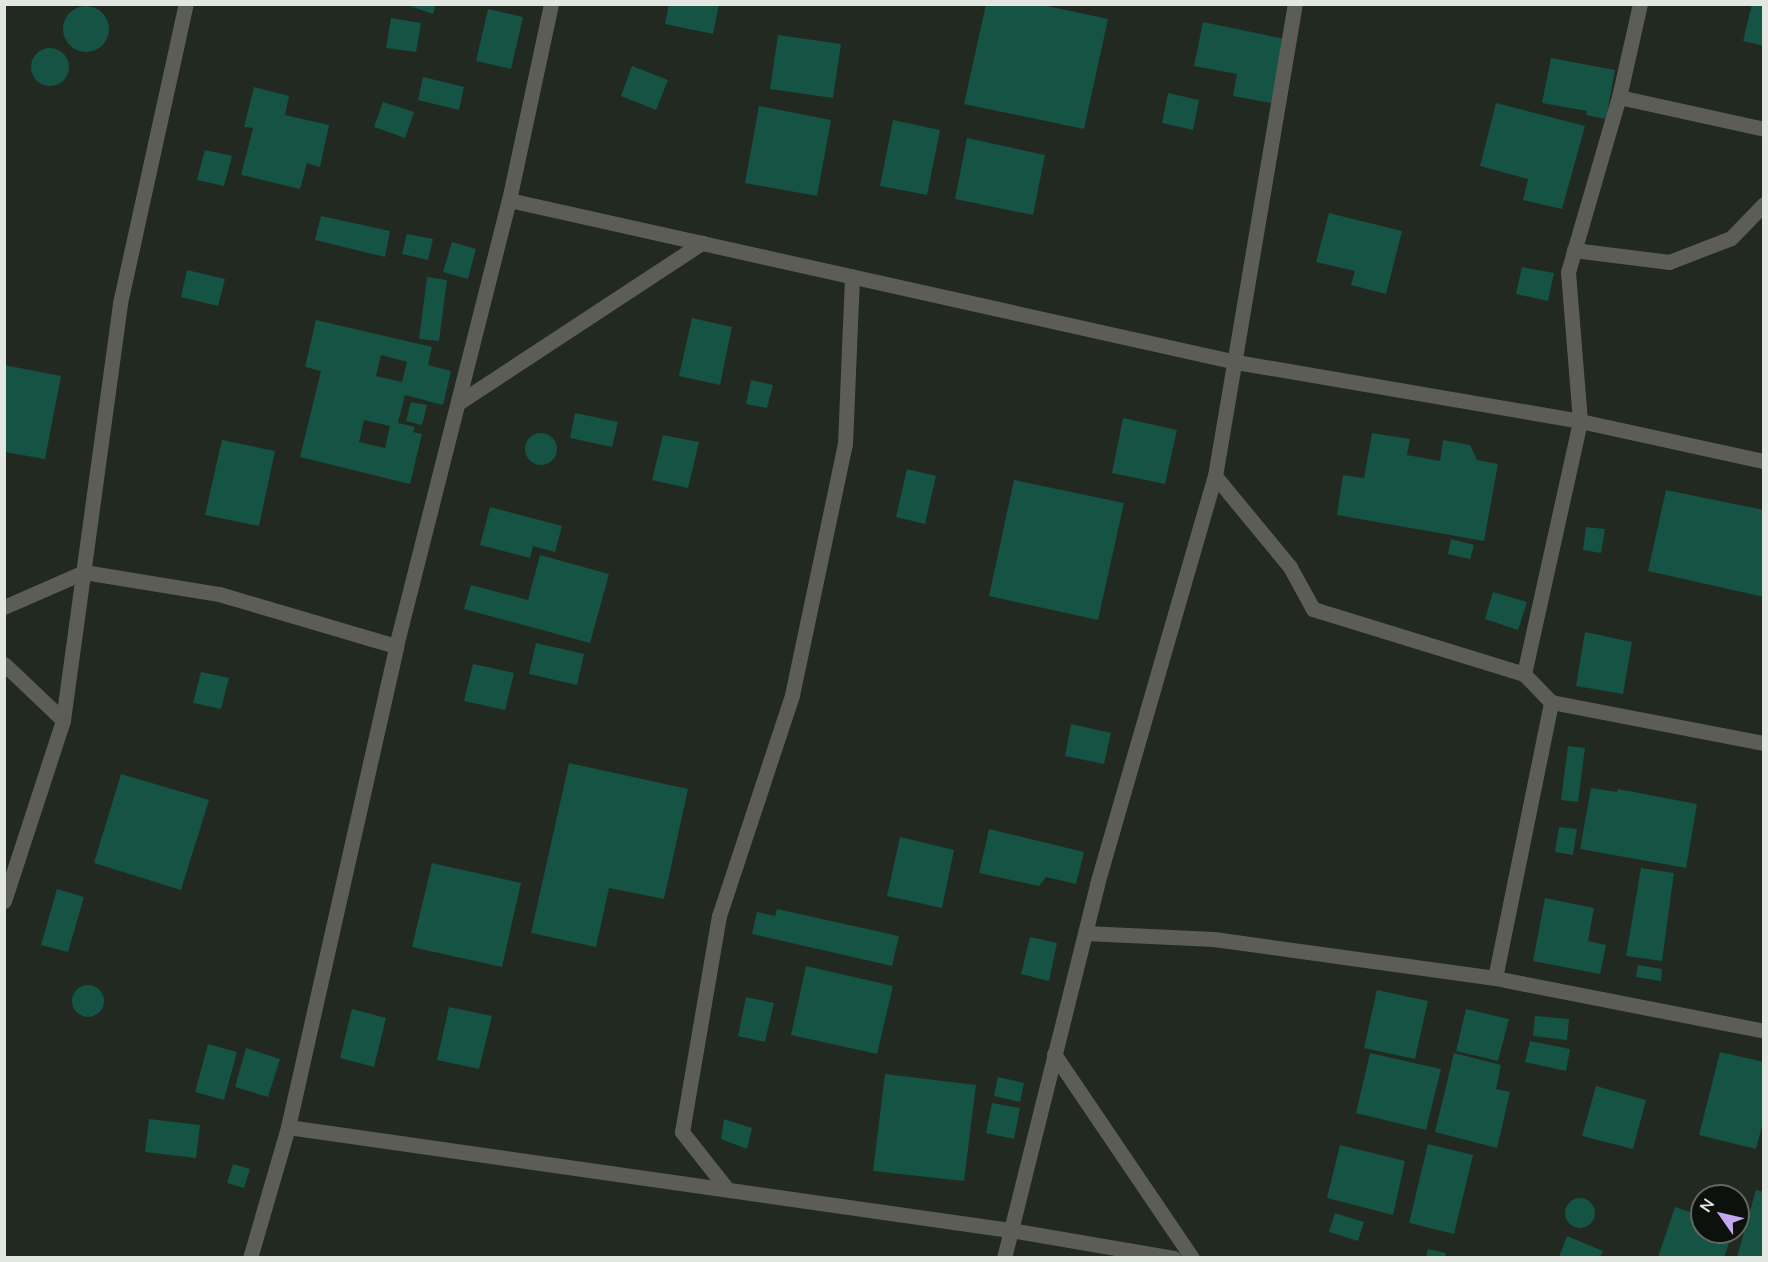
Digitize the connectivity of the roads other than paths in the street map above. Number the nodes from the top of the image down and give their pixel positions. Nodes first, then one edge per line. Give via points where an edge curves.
1 (186, 4) edge
2 (551, 4) edge
3 (1295, 4) edge
4 (1640, 4) edge
5 (1619, 97) junction
6 (1764, 129) edge
7 (509, 200) junction
8 (1764, 204) edge
9 (702, 243) junction
10 (1574, 250) junction
11 (852, 276) junction
12 (1236, 362) junction
13 (458, 403) junction
14 (1580, 421) junction
15 (1764, 461) edge
16 (1215, 476) junction
17 (84, 572) junction
18 (4, 607) edge
19 (396, 646) junction
20 (4, 664) edge
21 (1524, 674) junction
22 (1551, 702) junction
23 (63, 720) junction
24 (1764, 743) edge
25 (4, 901) edge
26 (1085, 933) junction
27 (1495, 978) junction
28 (1764, 1031) edge
29 (1054, 1054) junction
30 (288, 1127) junction
31 (727, 1189) junction
32 (1010, 1230) junction
33 (250, 1257) edge
34 (1004, 1257) edge
35 (1174, 1257) edge
36 (1192, 1257) edge

1 - 17 street via 120,303
2 - 7 street
3 - 12 street
4 - 5 street
5 - 6 street
5 - 10 street
7 - 9 street
7 - 13 street
8 - 10 street via 1731,238 1669,262
9 - 11 street
9 - 13 street
10 - 14 street via 1568,272
11 - 12 street
11 - 31 street via 844,444 792,695 719,916 682,1132
12 - 14 street
12 - 16 street
13 - 19 street
14 - 15 street
14 - 21 street
16 - 21 street via 1290,567 1313,609
16 - 26 street
17 - 18 street
17 - 19 street via 219,594
17 - 23 street
19 - 30 street
20 - 23 street
21 - 22 street
22 - 24 street
22 - 27 street
23 - 25 street
26 - 27 street via 1214,939
26 - 29 street
27 - 28 street
29 - 32 street
29 - 36 street
30 - 31 street
30 - 33 street
31 - 32 street
32 - 34 street
32 - 35 street

